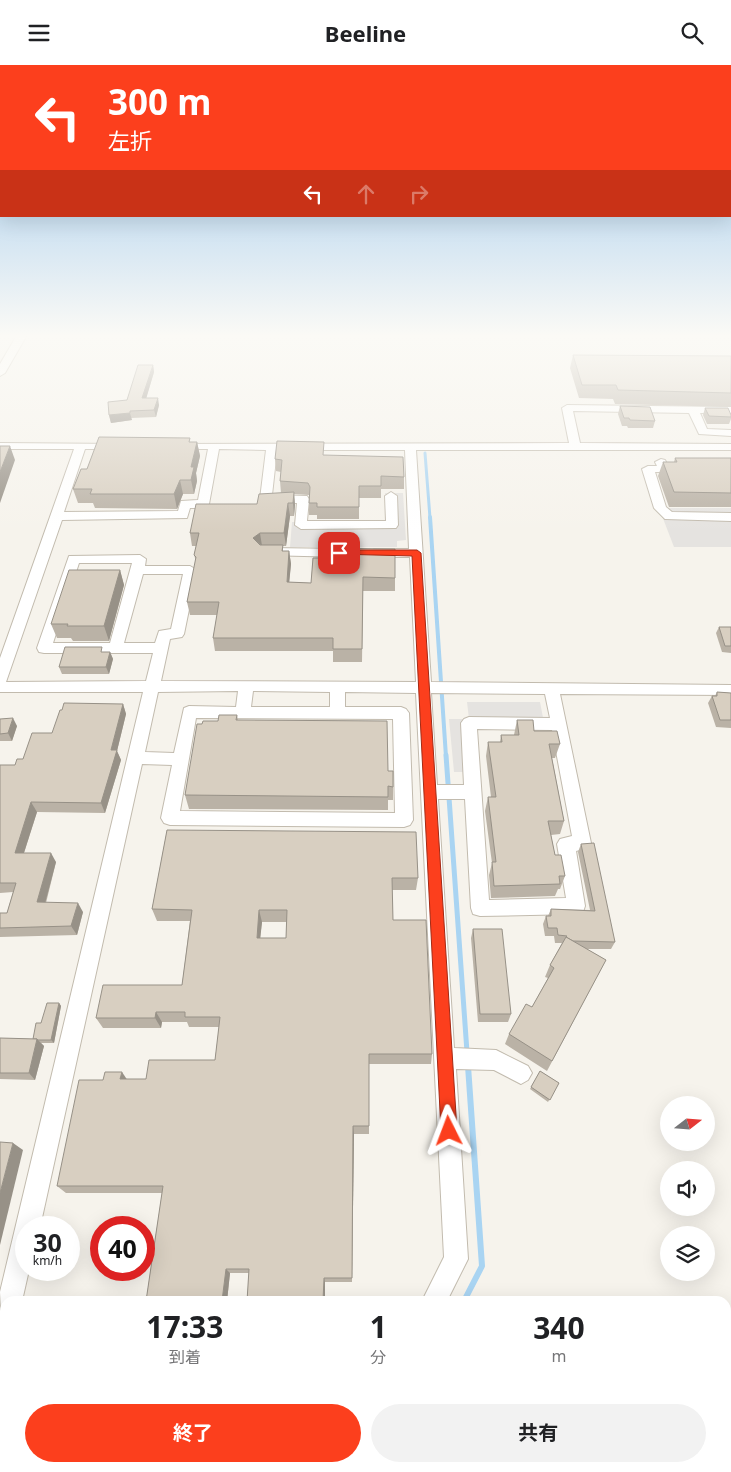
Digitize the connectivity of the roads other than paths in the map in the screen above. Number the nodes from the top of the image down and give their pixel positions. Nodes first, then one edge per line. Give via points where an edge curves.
1 (693, 409) junction
2 (731, 410) edge
3 (731, 433) edge
4 (0, 446) edge
5 (81, 446) junction
6 (128, 446) edge
7 (166, 446) edge
8 (214, 446) junction
9 (272, 446) junction
10 (576, 447) junction
11 (654, 447) junction
12 (731, 447) edge
13 (408, 457) junction
14 (391, 496) dead end
15 (58, 515) junction
16 (392, 515) junction
17 (414, 516) junction
18 (731, 517) edge
19 (262, 552) edge
20 (417, 553) junction
21 (137, 570) junction
22 (116, 648) junction
23 (161, 648) junction
24 (0, 679) edge
25 (153, 686) junction
26 (246, 686) junction
27 (0, 687) edge
28 (338, 687) junction
29 (436, 688) junction
30 (551, 688) junction
31 (731, 690) edge
32 (243, 713) junction
33 (337, 713) junction
34 (559, 724) junction
35 (136, 758) junction
36 (180, 759) junction
37 (436, 792) junction
38 (467, 792) junction
39 (460, 1058) junction
40 (521, 1073) dead end
41 (31, 1216) edge
42 (15, 1280) edge
43 (11, 1296) edge
44 (437, 1296) edge

1 - 2 street
1 - 3 street via 703,432
1 - 10 street via 566,408
4 - 5 street
5 - 6 street
5 - 15 street
7 - 8 street
8 - 9 street
8 - 15 street via 203,504 185,504 183,515
9 - 13 street
9 - 16 street via 266,499 303,499 301,525 392,525
10 - 11 street
10 - 13 street
11 - 12 street
11 - 18 street via 665,462 664,469 648,469 660,508 668,516
13 - 17 street
14 - 16 street
15 - 24 street
16 - 17 street
17 - 20 street
19 - 20 street
20 - 29 street
21 - 22 street
21 - 22 street via 140,559 74,559 44,649
21 - 23 street via 190,570 177,634 164,634
22 - 23 street
23 - 25 street
25 - 26 street
25 - 27 street
25 - 35 street
26 - 28 street
26 - 32 street
28 - 29 street
28 - 33 street
29 - 30 street
29 - 37 street
30 - 31 street
30 - 34 street
32 - 33 street
32 - 36 street via 189,712
33 - 36 street via 401,713 404,819 170,818
34 - 38 street via 469,723
34 - 38 street via 582,843 566,844 576,906 480,909
35 - 36 street
35 - 41 street
37 - 38 street
37 - 39 street
39 - 40 street via 496,1060
39 - 44 street via 456,1259
42 - 43 street

